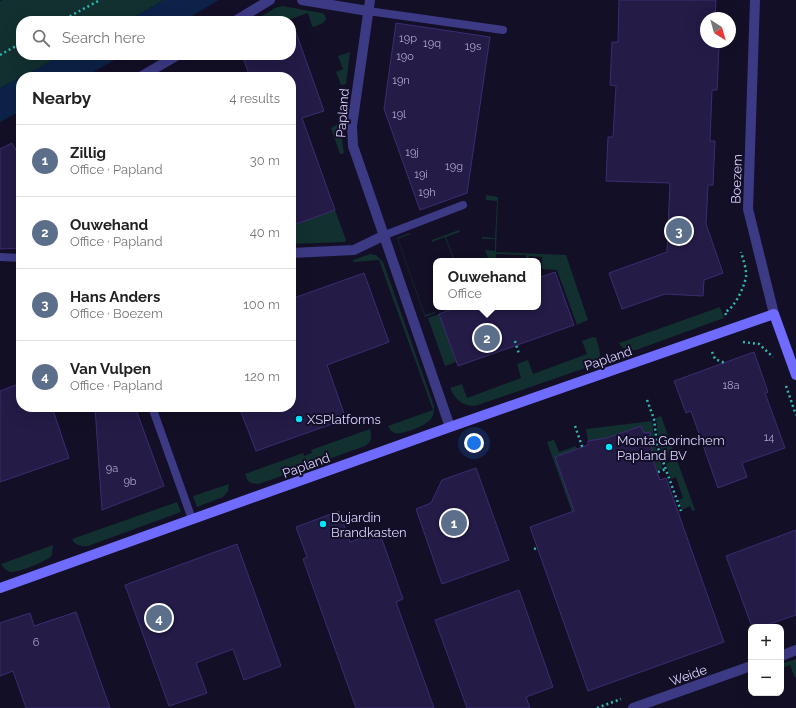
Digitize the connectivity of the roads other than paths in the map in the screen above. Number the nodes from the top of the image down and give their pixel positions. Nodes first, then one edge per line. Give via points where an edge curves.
1 (270, 0) edge
2 (302, 0) edge
3 (370, 0) edge
4 (755, 0) edge
5 (368, 11) junction
6 (243, 16) edge
7 (503, 30) dead end
8 (169, 60) edge
9 (149, 72) edge
10 (463, 205) dead end
11 (385, 235) junction
12 (296, 253) edge
13 (0, 258) edge
14 (16, 258) edge
15 (774, 314) junction
16 (796, 375) edge
17 (154, 412) edge
18 (450, 427) junction
19 (192, 519) junction
20 (0, 588) edge
21 (796, 650) edge
22 (784, 655) edge
23 (748, 667) edge
24 (634, 708) edge

1 - 6 street
2 - 5 street
3 - 5 street, Papland
4 - 15 street, Boezem via 748,209
5 - 7 lane
5 - 11 street, Papland via 352,126 353,146
8 - 9 street
10 - 11 lane
11 - 12 street via 354,250
11 - 18 street, Papland
13 - 14 lane
15 - 16 street, Boezem
15 - 18 street, Papland
17 - 19 lane
18 - 19 street, Papland
19 - 20 street, Papland
21 - 22 street
23 - 24 street, Weide

